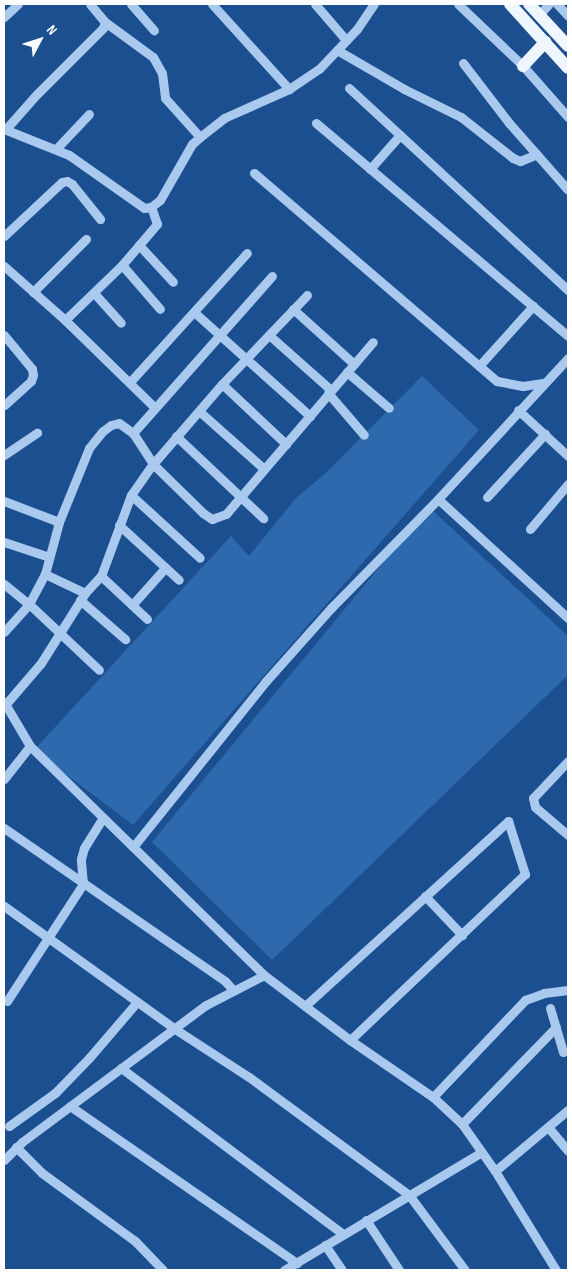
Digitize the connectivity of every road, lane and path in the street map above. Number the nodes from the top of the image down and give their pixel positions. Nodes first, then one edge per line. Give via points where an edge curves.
1 (18, 4) edge
2 (90, 4) edge
3 (131, 4) edge
4 (212, 4) edge
5 (315, 4) edge
6 (374, 4) edge
7 (458, 4) edge
8 (510, 4) edge
9 (529, 4) edge
10 (549, 4) edge
11 (557, 4) edge
12 (539, 15) junction
13 (568, 16) edge
14 (4, 17) edge
15 (104, 22) junction
16 (154, 30) dead end
17 (346, 40) junction
18 (545, 42) junction
19 (568, 46) edge
20 (337, 50) junction
21 (463, 63) dead end
22 (522, 66) junction
23 (568, 68) edge
24 (349, 88) dead end
25 (289, 89) junction
26 (89, 114) dead end
27 (568, 117) edge
28 (316, 123) dead end
29 (4, 129) edge
30 (400, 135) junction
31 (200, 137) junction
32 (56, 149) junction
33 (537, 154) junction
34 (370, 169) junction
35 (254, 172) dead end
36 (568, 190) edge
37 (152, 207) junction
38 (100, 219) dead end
39 (4, 236) edge
40 (86, 239) dead end
41 (140, 245) junction
42 (246, 253) dead end
43 (122, 265) junction
44 (6, 271) edge
45 (272, 276) dead end
46 (173, 282) dead end
47 (568, 290) edge
48 (33, 292) junction
49 (94, 293) junction
50 (307, 295) dead end
51 (533, 306) junction
52 (160, 309) dead end
53 (293, 309) junction
54 (194, 312) junction
55 (65, 320) junction
56 (122, 323) dead end
57 (4, 334) edge
58 (219, 335) junction
59 (269, 335) junction
60 (568, 336) edge
61 (373, 342) dead end
62 (568, 358) edge
63 (246, 360) junction
64 (354, 364) junction
65 (479, 366) junction
66 (347, 372) junction
67 (130, 382) junction
68 (543, 383) junction
69 (222, 384) junction
70 (329, 392) junction
71 (4, 405) edge
72 (154, 407) junction
73 (388, 408) dead end
74 (199, 410) junction
75 (518, 410) junction
76 (310, 416) junction
77 (37, 433) dead end
78 (133, 433) junction
79 (364, 434) dead end
80 (545, 434) junction
81 (176, 436) junction
82 (286, 444) junction
83 (4, 455) edge
84 (568, 456) edge
85 (153, 464) junction
86 (264, 469) junction
87 (568, 484) edge
88 (131, 495) junction
89 (240, 496) junction
90 (487, 497) dead end
91 (438, 499) junction
92 (4, 502) edge
93 (264, 518) dead end
94 (59, 522) junction
95 (119, 525) junction
96 (530, 528) dead end
97 (4, 542) edge
98 (49, 557) junction
99 (200, 558) dead end
100 (165, 568) junction
101 (45, 574) junction
102 (101, 576) junction
103 (179, 580) dead end
104 (4, 584) edge
105 (83, 596) junction
106 (29, 604) junction
107 (132, 605) junction
108 (568, 618) edge
109 (147, 619) dead end
110 (4, 632) edge
111 (60, 634) junction
112 (125, 639) dead end
113 (99, 670) dead end
114 (5, 704) edge
115 (30, 746) junction
116 (568, 761) edge
117 (4, 779) edge
118 (103, 818) junction
119 (4, 828) edge
120 (568, 833) edge
121 (133, 847) junction
122 (83, 884) junction
123 (425, 896) junction
124 (4, 906) edge
125 (462, 935) junction
126 (48, 938) junction
127 (264, 975) junction
128 (568, 990) edge
129 (234, 991) junction
130 (7, 1001) dead end
131 (137, 1002) junction
132 (305, 1006) junction
133 (550, 1008) dead end
134 (556, 1027) junction
135 (175, 1029) junction
136 (350, 1040) junction
137 (563, 1052) dead end
138 (121, 1068) junction
139 (433, 1097) junction
140 (70, 1106) junction
141 (568, 1110) edge
142 (462, 1124) junction
143 (9, 1126) dead end
144 (548, 1127) junction
145 (16, 1147) junction
146 (568, 1150) edge
147 (482, 1152) junction
148 (4, 1160) edge
149 (495, 1172) junction
150 (409, 1195) junction
151 (366, 1220) junction
152 (343, 1234) junction
153 (325, 1245) junction
154 (297, 1263) junction
155 (163, 1270) edge
156 (284, 1270) edge
157 (342, 1270) edge
158 (399, 1270) edge
159 (465, 1270) edge
160 (556, 1270) edge

1 - 14 street
2 - 15 street
3 - 16 street
4 - 25 street
5 - 17 street
6 - 17 street
7 - 22 street
8 - 18 main road
9 - 12 main road
10 - 12 street
11 - 13 street
12 - 19 main road
15 - 29 street via 103,28
15 - 31 street via 153,57 162,73 165,98
17 - 20 street
18 - 22 main road
18 - 23 main road
20 - 25 street via 319,69
20 - 33 street via 461,117 513,158 520,161
21 - 33 street
22 - 27 street
24 - 30 street
25 - 31 street via 224,118
26 - 32 street
28 - 34 street
29 - 32 street
30 - 34 street
30 - 47 street
31 - 37 street via 192,144 160,200
32 - 37 street via 88,166 144,208
33 - 36 street
34 - 51 street
35 - 65 street
37 - 41 street via 156,224
38 - 39 street via 67,181 56,187
40 - 48 street
41 - 43 street
41 - 46 street
42 - 54 street
43 - 49 street
43 - 52 street
44 - 48 street
45 - 58 street
48 - 55 street
49 - 55 street
49 - 56 street
50 - 53 street
51 - 60 street
51 - 65 street
53 - 59 street
53 - 64 street
54 - 58 street
54 - 67 street
55 - 67 street
57 - 71 street via 32,368 33,375 31,381
58 - 63 street
58 - 72 street
59 - 63 street
59 - 70 street
61 - 64 street
62 - 68 street
63 - 69 street
63 - 76 street
64 - 66 street
65 - 68 street via 504,384
66 - 70 street
66 - 73 street
67 - 72 street
68 - 75 street
69 - 74 street
69 - 82 street
70 - 76 street
70 - 79 street
72 - 78 street
74 - 81 street
74 - 86 street
75 - 80 street
75 - 91 street
76 - 82 street
77 - 83 street
78 - 85 street
78 - 94 street via 119,422 97,437
80 - 84 street
80 - 90 street
81 - 85 street
81 - 89 street
82 - 86 street
85 - 88 street
85 - 89 street via 212,519 226,514
86 - 89 street
87 - 96 street
88 - 95 street
88 - 99 street
89 - 93 street
91 - 108 street
91 - 121 street via 331,608 266,681
92 - 94 street
94 - 98 street
95 - 100 street
95 - 102 street
97 - 98 street
98 - 101 street
100 - 103 street
100 - 107 street
101 - 105 street
101 - 106 street
102 - 105 street
102 - 107 street
104 - 106 street
105 - 111 street
105 - 112 street
106 - 110 street
106 - 111 street
107 - 109 street
111 - 113 street
111 - 114 street via 41,663
114 - 115 street
115 - 117 street
115 - 118 street
116 - 120 street via 533,798 536,807
118 - 121 street
118 - 122 street via 84,848 81,859
119 - 122 street
121 - 127 street
122 - 126 street
122 - 129 street
123 - 125 street
123 - 125 street via 508,821 525,874
123 - 132 street
124 - 126 street
125 - 136 street
126 - 130 street
126 - 131 street
127 - 129 street
127 - 132 street
128 - 139 street via 544,993 525,1000
129 - 135 street via 206,1006
131 - 135 street
131 - 143 street via 55,1093
132 - 136 street
133 - 134 street
134 - 137 street
134 - 142 street
135 - 138 street
135 - 150 street via 250,1077
136 - 139 street
138 - 140 street
138 - 152 street
139 - 142 street
140 - 145 street
140 - 154 street
141 - 144 street
142 - 147 street
144 - 146 street
144 - 149 street
145 - 148 street
145 - 155 street via 42,1173 135,1241
147 - 149 street
147 - 150 street
149 - 160 street
150 - 151 street
150 - 159 street
151 - 152 street
151 - 158 street
152 - 153 street
153 - 154 street
153 - 157 street
154 - 156 street

